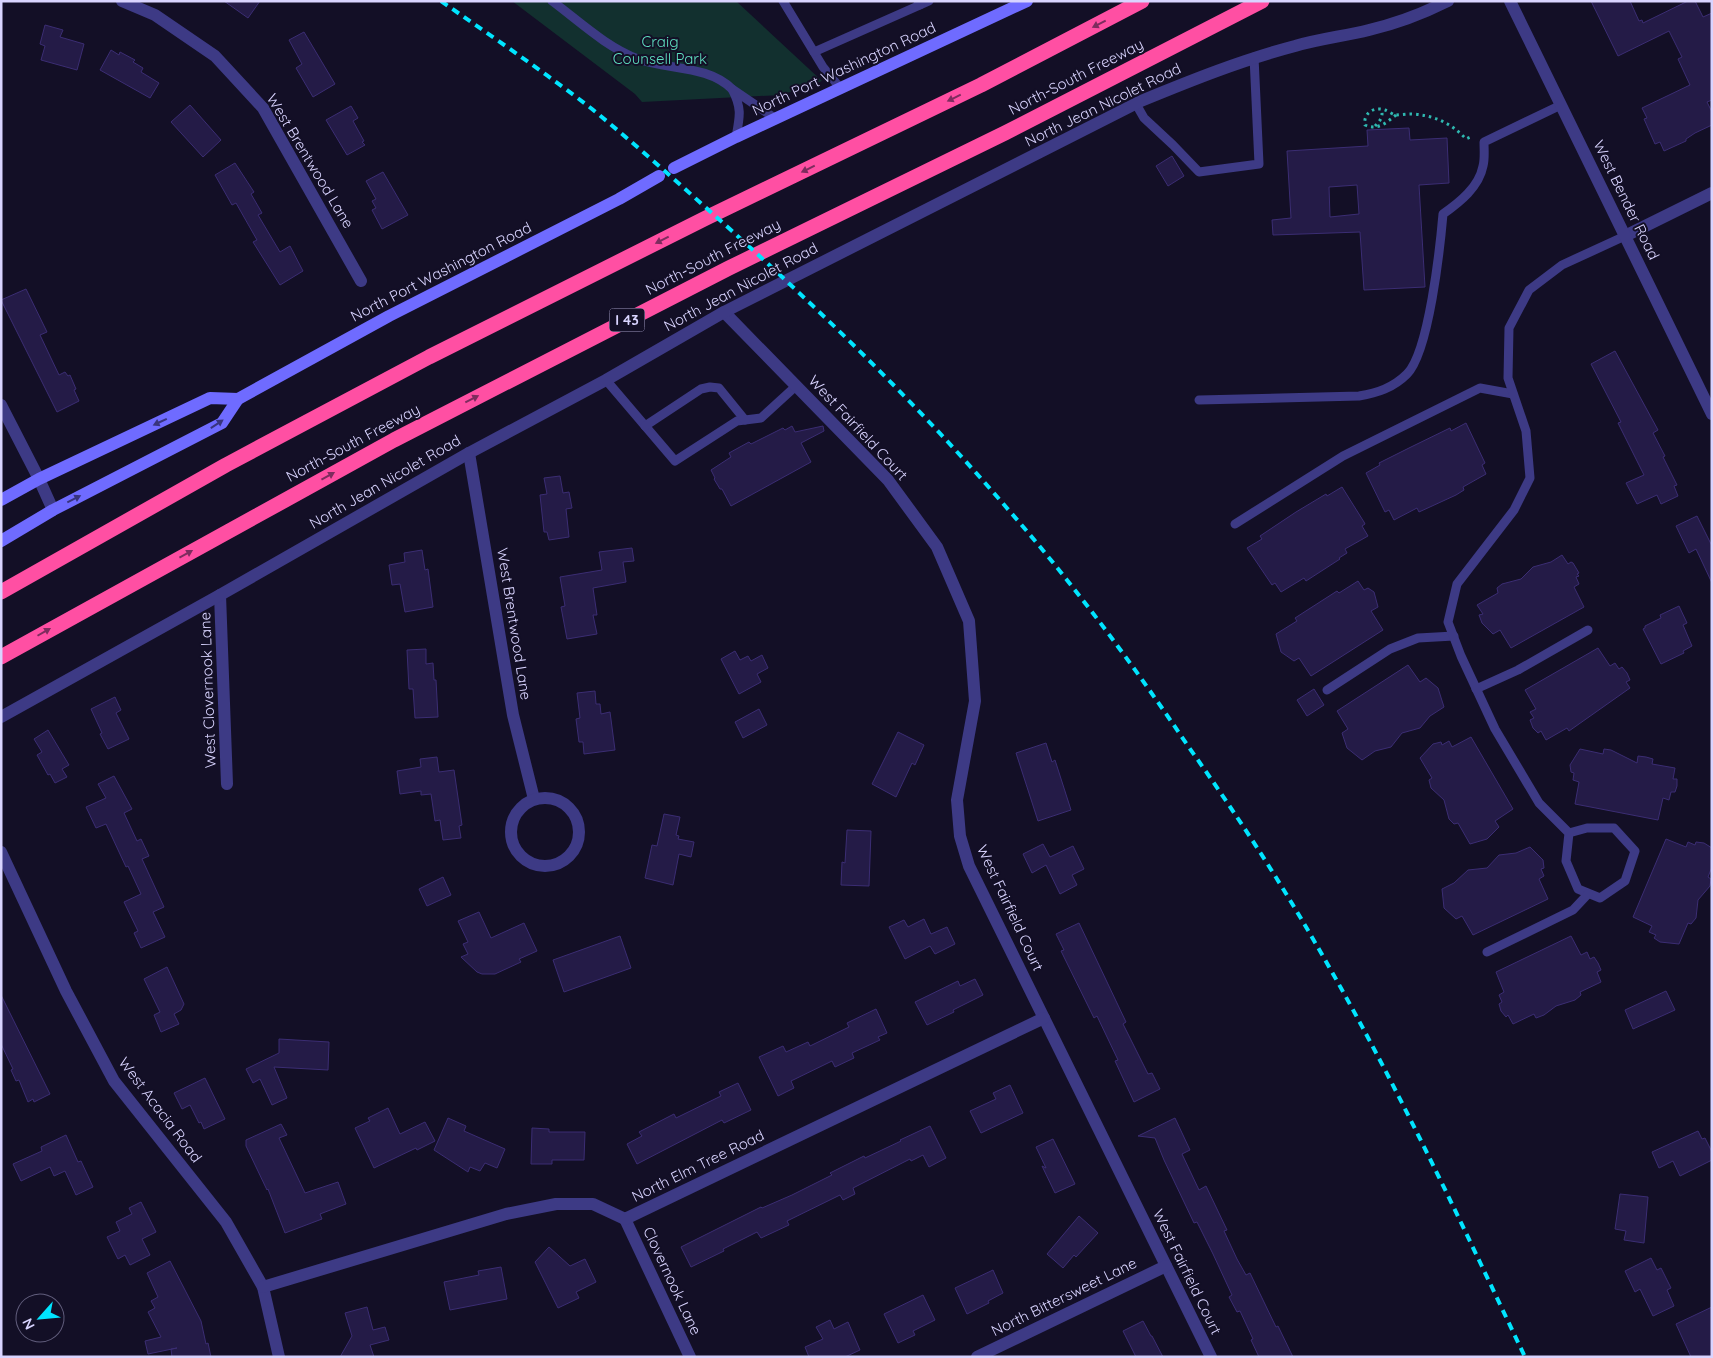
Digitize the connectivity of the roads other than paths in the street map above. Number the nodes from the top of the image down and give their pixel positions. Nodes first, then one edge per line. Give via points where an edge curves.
1 (122, 1) edge
2 (552, 1) edge
3 (783, 1) edge
4 (929, 1) edge
5 (1028, 1) edge
6 (1142, 1) edge
7 (1262, 1) edge
8 (1448, 1) edge
9 (1510, 1) edge
10 (919, 3) edge
11 (814, 52) junction
12 (1254, 57) junction
13 (732, 89) junction
14 (840, 89) junction
15 (1136, 104) junction
16 (1561, 105) junction
17 (776, 119) junction
18 (736, 137) junction
19 (674, 168) dead end
20 (660, 176) dead end
21 (1712, 193) edge
22 (1625, 236) junction
23 (361, 281) dead end
24 (724, 312) junction
25 (606, 380) junction
26 (796, 386) junction
27 (1513, 394) junction
28 (238, 400) junction
29 (1199, 400) dead end
30 (1, 405) edge
31 (1712, 414) edge
32 (745, 420) junction
33 (645, 426) junction
34 (469, 453) junction
35 (39, 479) junction
36 (1, 500) edge
37 (52, 510) junction
38 (1236, 524) dead end
39 (1, 541) edge
40 (1, 592) edge
41 (220, 596) junction
42 (1588, 630) dead end
43 (1454, 636) junction
44 (1, 657) edge
45 (1476, 689) junction
46 (1327, 690) dead end
47 (1, 716) edge
48 (227, 784) dead end
49 (534, 800) junction
50 (1569, 833) junction
51 (1, 852) edge
52 (1588, 894) junction
53 (1487, 952) dead end
54 (1044, 1018) junction
55 (625, 1219) junction
56 (1166, 1266) junction
57 (263, 1287) junction
58 (279, 1357) edge
59 (690, 1357) edge
60 (977, 1357) edge
61 (1210, 1357) edge

1 - 23 street, West Brentwood Lane via 156,14 215,56 263,108
2 - 13 lane via 606,41 637,58 702,72
3 - 11 lane
4 - 10 lane
5 - 14 main road, North Port Washington Road
6 -> 40 highway via 972,89 429,357 226,465
44 -> 7 highway, North-South Freeway / I 43 via 394,440
8 - 12 street, North Jean Nicolet Road via 1371,30
9 - 16 street, West Bender Road
10 - 11 lane
11 - 14 lane
12 - 15 street, North Jean Nicolet Road
12 - 15 lane via 1259,164 1199,172 1144,118
13 - 17 lane
13 - 18 lane via 740,112
14 - 17 main road, North Port Washington Road
15 - 24 street, North Jean Nicolet Road
16 - 22 street, West Bender Road
16 - 29 lane via 1484,142 1484,167 1474,186 1461,202 1444,214 1438,265 1420,354 1408,373 1394,385 1377,393 1359,396
17 - 18 main road, North Port Washington Road
18 - 19 main road, North Port Washington Road
20 - 28 main road, North Port Washington Road via 389,316
21 - 22 street
22 - 27 lane via 1562,266 1529,290 1509,328 1508,378
22 - 31 street, West Bender Road
24 - 25 street, North Jean Nicolet Road
24 - 26 street, West Fairfield Court
25 - 33 lane
25 - 34 street, North Jean Nicolet Road
26 - 32 lane via 761,418
26 - 54 street, West Fairfield Court via 888,480 937,547 969,621 976,701 958,800 960,836 969,866
27 - 38 lane via 1480,388 1343,456
27 - 43 lane via 1526,431 1530,478 1514,510 1456,584 1448,622
28 -> 35 main road via 210,398
37 -> 28 main road, North Port Washington Road via 222,422
30 - 35 street
32 - 33 lane via 719,388 710,387 701,389
32 - 33 lane via 737,421 675,462
34 - 41 street, North Jean Nicolet Road
34 - 49 street, West Brentwood Lane via 513,714
35 - 36 main road
35 - 37 street
37 - 39 main road, North Port Washington Road
41 - 47 street, North Jean Nicolet Road
41 - 48 street, West Clovernook Lane
42 - 45 lane via 1518,670
43 - 45 lane
43 - 46 lane via 1418,638 1390,648
45 - 50 lane via 1495,730 1539,803
49 - 49 street via 524,805 512,822 513,844 526,861 536,865 558,864 575,849 579,838 577,820 568,806 557,800
50 - 52 lane via 1566,861 1578,889
50 - 52 lane via 1587,828 1614,828 1635,851 1625,881 1600,898
51 - 57 street, West Acacia Road via 66,991 114,1081 226,1222
52 - 53 lane via 1574,910
54 - 55 street, North Elm Tree Road
54 - 56 street, West Fairfield Court
55 - 57 street, North Elm Tree Road via 593,1204 556,1204 506,1214
55 - 59 street, Clovernook Lane
56 - 60 street, North Bittersweet Lane
56 - 61 street, West Fairfield Court
57 - 58 street, West Acacia Road

